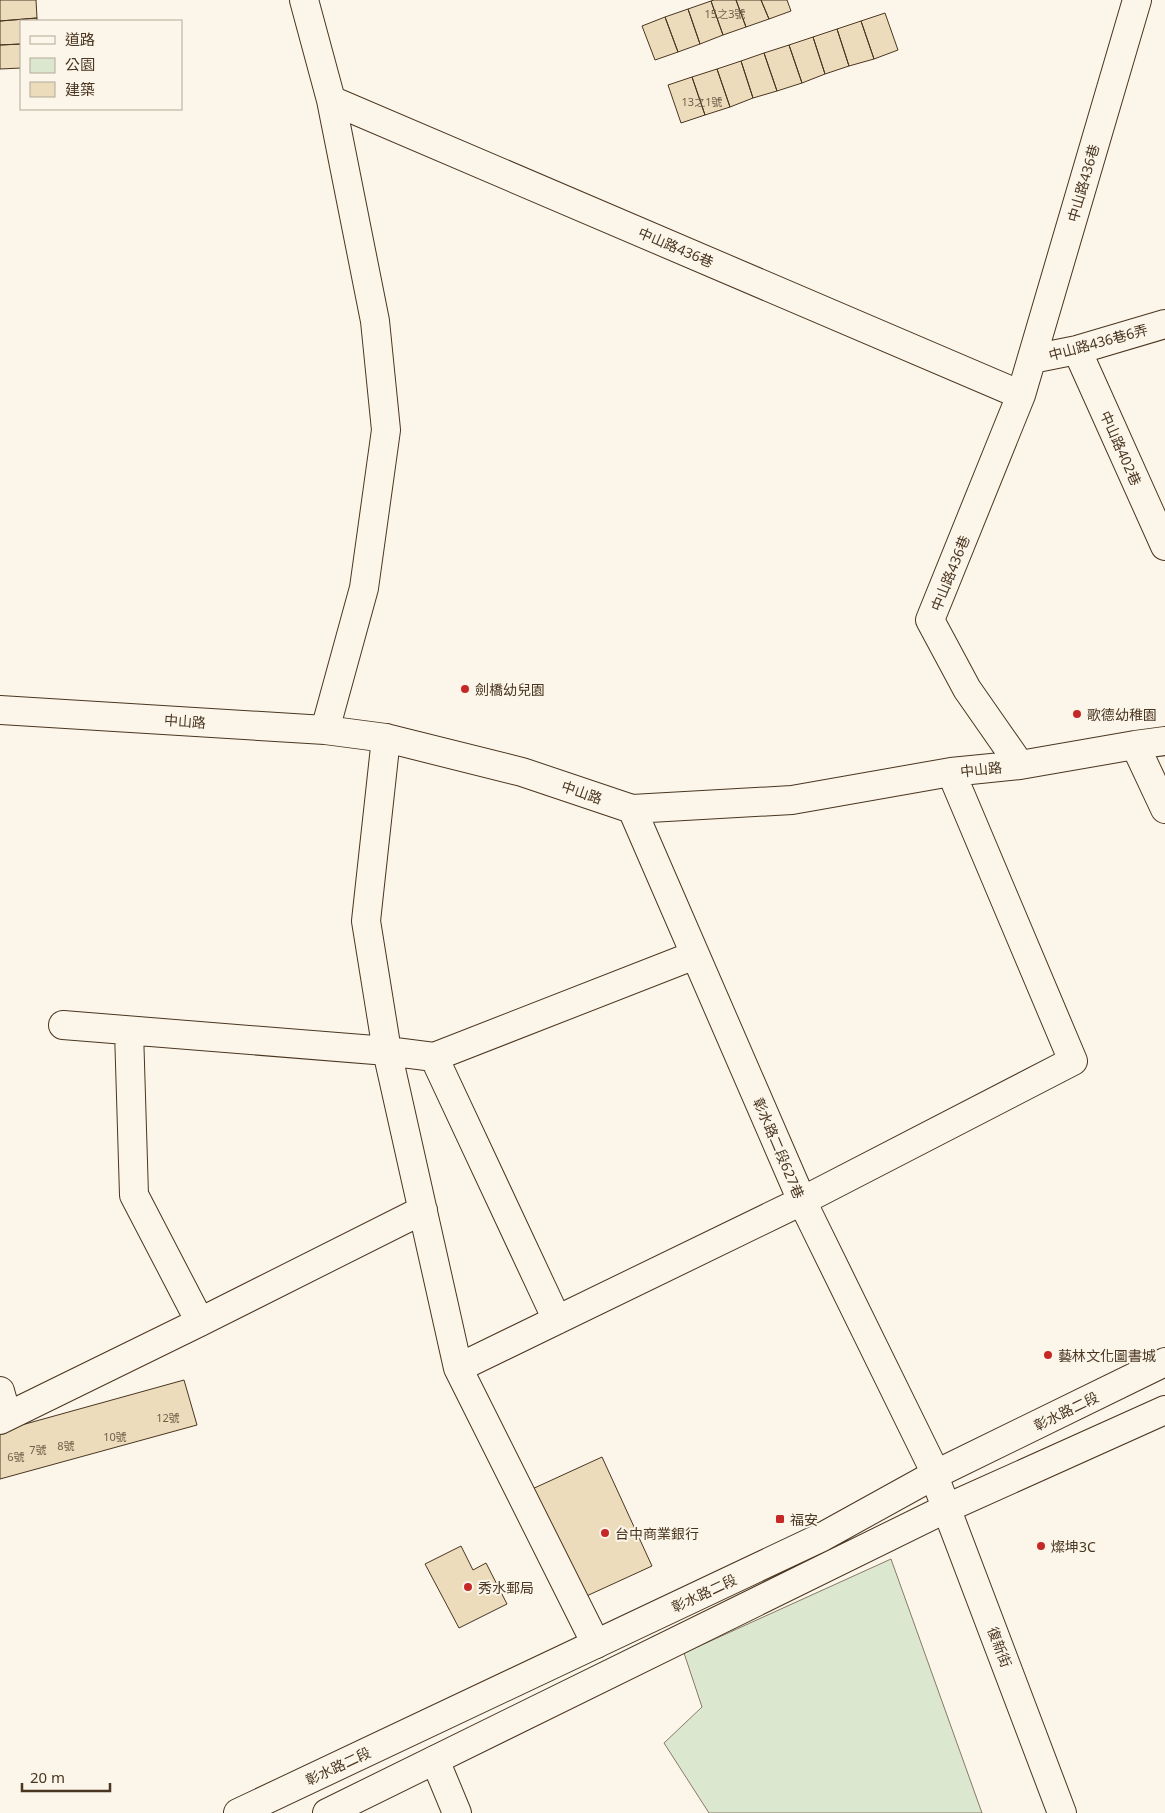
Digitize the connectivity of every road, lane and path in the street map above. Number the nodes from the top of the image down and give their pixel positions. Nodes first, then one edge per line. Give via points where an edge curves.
1 (304, 0) edge
2 (1137, 0) edge
3 (331, 100) junction
4 (1165, 324) edge
5 (1077, 350) junction
6 (1032, 359) junction
7 (1021, 395) junction
8 (1165, 546) edge
9 (0, 710) edge
10 (325, 730) junction
11 (386, 738) junction
12 (1165, 741) edge
13 (1135, 744) junction
14 (1020, 765) junction
15 (951, 772) junction
16 (632, 809) junction
17 (1165, 809) edge
18 (696, 955) junction
19 (63, 1025) dead end
20 (129, 1031) junction
21 (387, 1051) junction
22 (434, 1057) junction
23 (802, 1201) junction
24 (423, 1210) junction
25 (557, 1320) junction
26 (200, 1322) junction
27 (1165, 1362) edge
28 (458, 1368) junction
29 (0, 1391) edge
30 (1165, 1410) edge
31 (4, 1418) edge
32 (936, 1478) junction
33 (947, 1508) junction
34 (596, 1644) junction
35 (435, 1760) junction
36 (238, 1813) edge
37 (327, 1813) edge
38 (457, 1813) edge
39 (1062, 1813) edge

1 - 3 street
2 - 6 street, 中山路436巷
3 - 7 street, 中山路436巷
3 - 10 street via 375,321 386,430 364,588
4 - 5 street, 中山路436巷6弄
5 - 6 street, 中山路436巷6弄
5 - 8 street, 中山路402巷
6 - 7 street, 中山路436巷
7 - 14 street, 中山路436巷 via 930,620 967,689
9 - 10 street, 中山路
10 - 11 street, 中山路
11 - 16 street, 中山路 via 522,772
11 - 21 street via 366,921
12 - 13 street, 中山路
13 - 14 street, 中山路
13 - 17 street
14 - 15 street, 中山路
15 - 16 street, 中山路 via 792,800
15 - 23 street via 1073,1061
16 - 18 street, 彰水路二段627巷
18 - 22 street
18 - 23 street, 彰水路二段627巷
19 - 20 street
20 - 21 street
20 - 26 street via 134,1194
21 - 22 street
21 - 24 street
22 - 25 street
23 - 25 street
23 - 32 street, 彰水路二段627巷
24 - 26 street
24 - 28 street
25 - 28 street
26 - 31 street
27 - 32 street, 彰水路二段
28 - 34 street
29 - 31 street
30 - 33 street
32 - 33 street, 復新街
32 - 34 street, 彰水路二段 via 822,1537
33 - 35 street
33 - 39 street, 復新街
34 - 36 street, 彰水路二段
35 - 37 street
35 - 38 street

